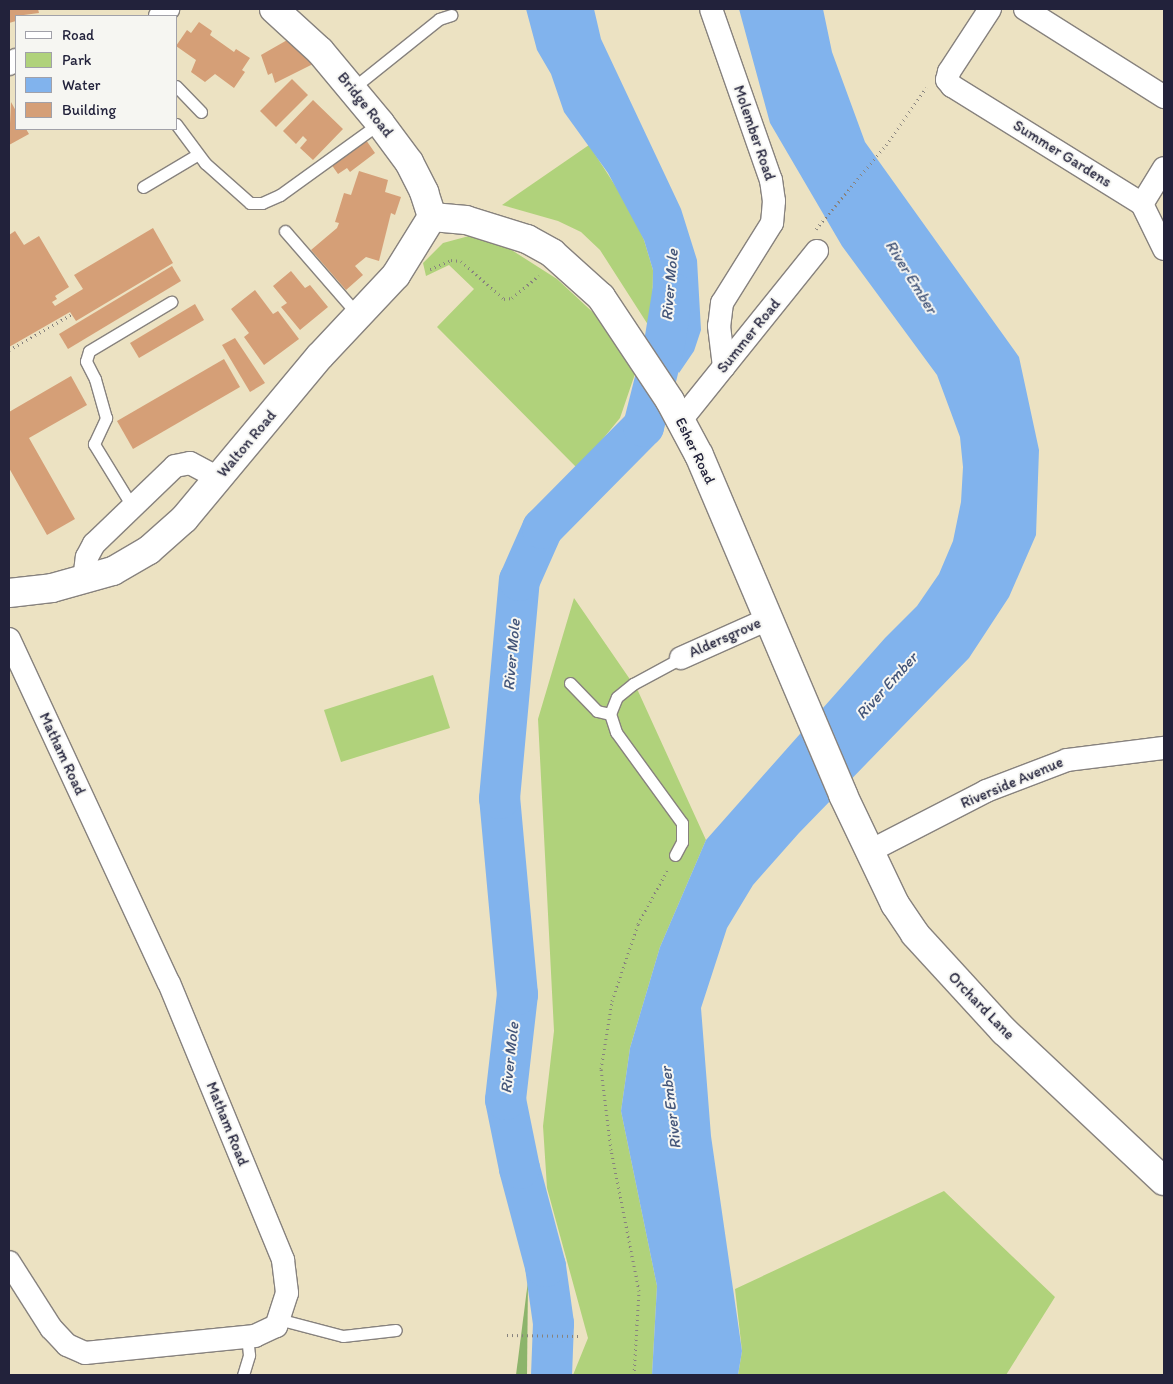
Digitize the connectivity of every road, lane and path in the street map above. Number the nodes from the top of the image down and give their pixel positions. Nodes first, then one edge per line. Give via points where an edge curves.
1 (274, 9) edge
2 (711, 9) edge
3 (990, 9) edge
4 (1025, 9) edge
5 (451, 15) dead end
6 (947, 80) junction
7 (178, 88) edge
8 (353, 88) junction
9 (1164, 97) edge
10 (201, 112) dead end
11 (380, 123) junction
12 (178, 127) edge
13 (197, 155) junction
14 (1164, 168) edge
15 (143, 187) dead end
16 (1142, 204) junction
17 (432, 217) junction
18 (285, 231) dead end
19 (814, 243) joint
20 (1164, 249) edge
21 (552, 253) junction
22 (396, 275) junction
23 (171, 302) dead end
24 (72, 314) dead end
25 (358, 315) junction
26 (9, 350) edge
27 (724, 366) junction
28 (675, 411) junction
29 (218, 478) junction
30 (132, 506) junction
31 (84, 580) junction
32 (9, 593) edge
33 (768, 619) junction
34 (9, 639) edge
35 (681, 658) joint
36 (570, 683) dead end
37 (610, 714) junction
38 (1164, 748) edge
39 (843, 795) joint
40 (870, 851) junction
41 (675, 855) joint
42 (1164, 1181) edge
43 (9, 1262) edge
44 (278, 1318) junction
45 (396, 1330) dead end
46 (507, 1335) dead end
47 (578, 1336) dead end
48 (247, 1337) junction
49 (243, 1375) edge
50 (634, 1375) edge

1 - 8 main road, Bridge Road via 294,25
2 - 27 street, Molember Road via 771,180 774,201 772,223 722,303 719,326
3 - 6 street via 948,72
4 - 9 street
5 - 8 lane via 439,19
6 - 16 street, Summer Gardens
6 - 19 path via 925,88
7 - 10 lane
8 - 11 main road, Bridge Road
11 - 13 lane via 280,194 262,203 250,203
11 - 17 main road, Bridge Road via 409,162
12 - 13 lane
13 - 15 lane
14 - 16 street
16 - 20 street
17 - 21 main road, Esher Road via 466,220 502,229
17 - 22 main road, Walton Road
18 - 25 lane
19 - 27 street, Summer Road
21 - 22 path via 542,272 512,298 504,299 461,261 451,260 417,275
21 - 28 main road, Esher Road via 601,298
22 - 25 main road, Walton Road
23 - 30 lane via 89,351 86,361 95,379 106,418 94,444
24 - 26 path
25 - 29 main road, Walton Road
27 - 28 street, Summer Road
28 - 33 main road, Esher Road via 699,455
29 - 30 street via 190,462 175,466
29 - 31 main road, Walton Road via 184,519 149,550 113,571
30 - 31 street via 94,544 87,557
31 - 32 main road, Walton Road
33 - 35 street, Aldersgrove
33 - 39 main road, Esher Road
34 - 44 street, Matham Road via 169,983 283,1260 288,1293
35 - 37 lane via 632,684 617,697
36 - 37 lane via 597,711
37 - 41 lane via 616,732 682,823 682,842
38 - 40 street, Riverside Avenue via 1067,760 986,791
39 - 40 main road, Orchard Lane
40 - 42 main road, Orchard Lane via 895,904 940,963 1004,1031
41 - 50 path via 638,924 612,1001 601,1070 611,1150 639,1291
43 - 48 street, Matham Road via 51,1328 67,1345 85,1353
44 - 45 lane via 343,1336
44 - 48 street, Matham Road via 276,1326
46 - 47 path
48 - 49 lane via 250,1355

